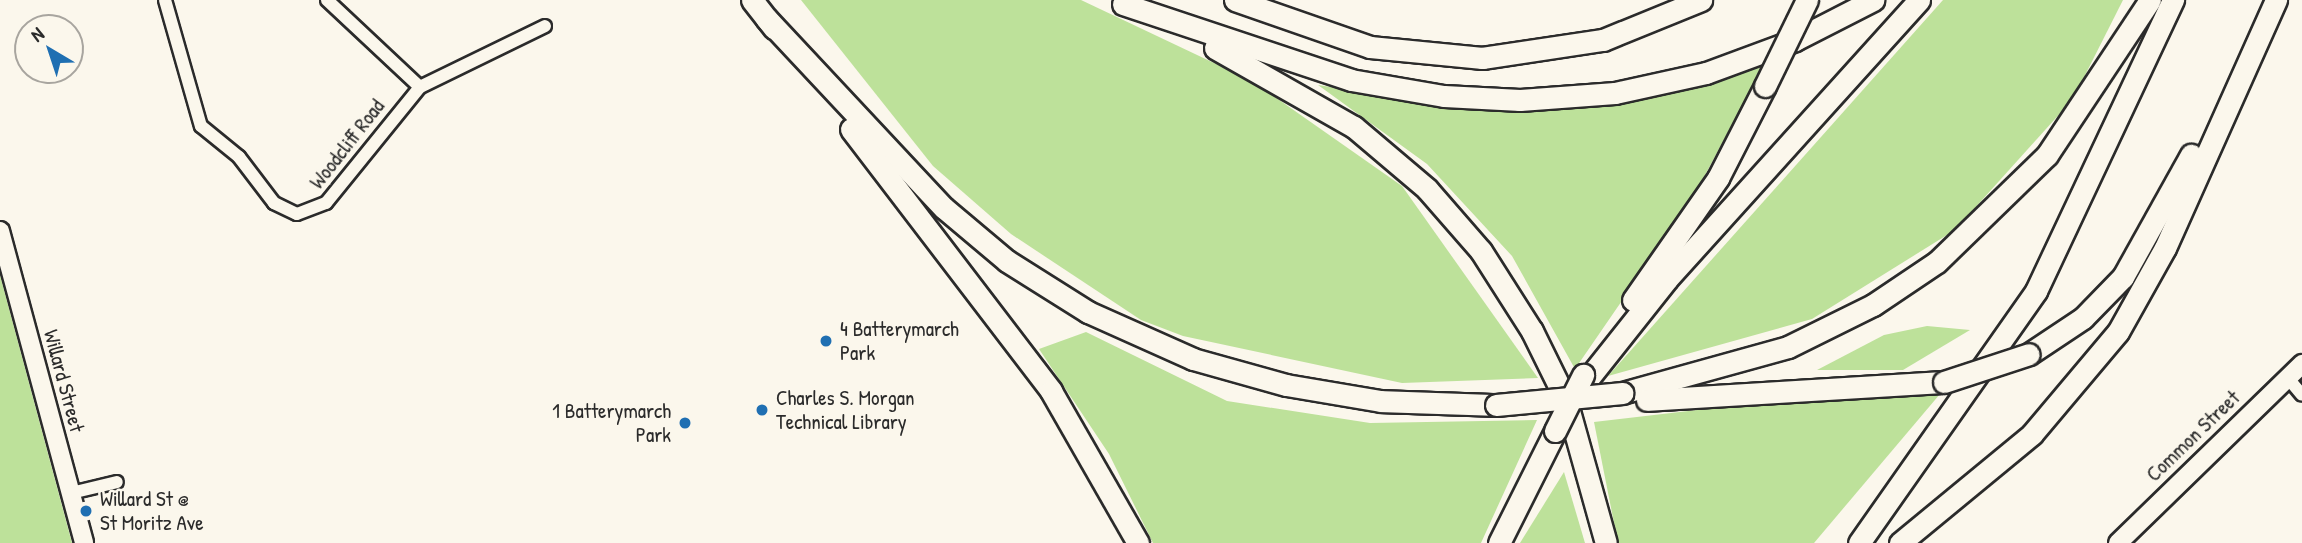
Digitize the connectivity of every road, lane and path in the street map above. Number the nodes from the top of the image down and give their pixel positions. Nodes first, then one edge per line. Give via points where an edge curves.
1 (165, 0) edge
2 (327, 0) edge
3 (752, 0) edge
4 (1235, 0) edge
5 (1701, 0) edge
6 (1807, 0) edge
7 (1872, 0) edge
8 (1919, 0) edge
9 (2150, 0) edge
10 (2173, 0) edge
11 (2276, 0) edge
12 (1119, 2) edge
13 (766, 18) junction
14 (545, 26) dead end
15 (2259, 34) junction
16 (421, 87) junction
17 (0, 231) edge
18 (2302, 364) edge
19 (2287, 377) junction
20 (1585, 378) junction
21 (2302, 395) edge
22 (1623, 398) junction
23 (117, 482) dead end
24 (71, 493) junction
25 (84, 543) edge
26 (1138, 543) edge
27 (1499, 543) edge
28 (1606, 543) edge
29 (1859, 543) edge
30 (1900, 543) edge
31 (2118, 543) edge

1 - 16 street, Woodcliff Road via 201,126 239,157 270,199 291,212 309,213 326,203
2 - 16 street
3 - 13 highway
4 - 5 highway via 1370,47 1482,58 1603,40
6 - 20 highway, bridge via 1712,188
7 - 12 highway via 1795,40 1706,73 1615,93 1520,100 1444,96 1351,80
8 - 20 highway via 1661,286
9 - 22 highway via 2047,155 1937,262 1873,305 1797,343
10 - 29 highway via 2036,291
11 - 15 highway
12 - 28 highway via 1322,104 1398,163 1453,217 1503,282 1550,365 1585,453
13 - 22 highway, bridge via 944,208 1007,261 1088,313 1193,359 1286,386 1381,401 1496,405
13 - 26 highway via 1051,391
14 - 16 street, Woodcliff Road
15 - 22 highway, bridge via 2130,268 2083,318 2029,354 1944,382
15 - 30 highway via 2165,248 2118,332 2018,447
17 - 24 main road, Willard Street
18 - 19 main road, Common Street
19 - 21 street
19 - 31 main road, Common Street
20 - 27 highway, bridge
23 - 24 street
24 - 25 main road, Willard Street

